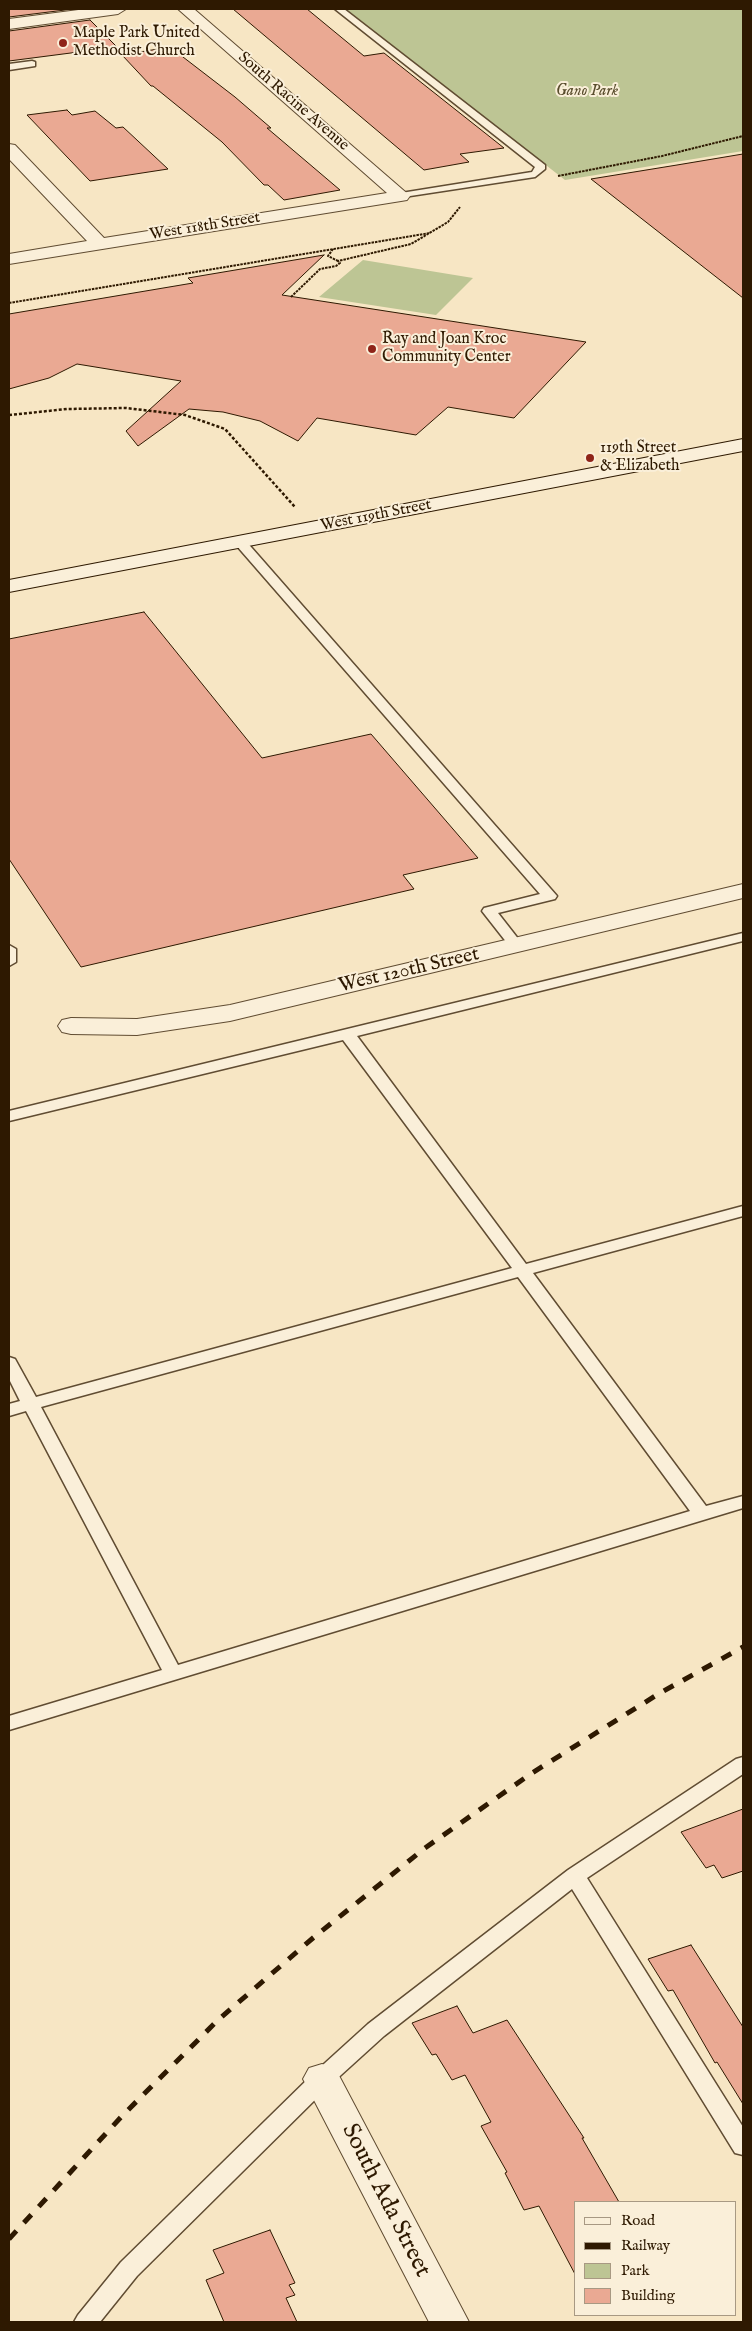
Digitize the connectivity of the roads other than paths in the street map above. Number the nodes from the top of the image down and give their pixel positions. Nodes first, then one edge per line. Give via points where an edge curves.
1 (118, 9) edge
2 (184, 9) edge
3 (339, 9) edge
4 (9, 24) edge
5 (32, 64) dead end
6 (9, 68) edge
7 (9, 149) edge
8 (401, 196) junction
9 (99, 244) junction
10 (9, 259) edge
11 (743, 445) edge
12 (240, 542) junction
13 (9, 586) edge
14 (743, 891) edge
15 (743, 937) edge
16 (516, 945) junction
17 (9, 949) edge
18 (9, 962) edge
19 (71, 1026) dead end
20 (348, 1034) junction
21 (9, 1116) edge
22 (743, 1211) edge
23 (523, 1271) junction
24 (9, 1363) edge
25 (31, 1404) junction
26 (9, 1410) edge
27 (743, 1502) edge
28 (702, 1514) junction
29 (173, 1673) junction
30 (9, 1723) edge
31 (743, 1764) edge
32 (575, 1876) junction
33 (322, 2079) junction
34 (743, 2146) edge
35 (86, 2322) edge
36 (449, 2322) edge

1 - 4 street
2 - 8 street, South Racine Avenue
3 - 8 lane via 540,167 535,174
5 - 6 lane
7 - 9 street
8 - 9 street, West 118th Street
9 - 10 street, West 118th Street
11 - 12 street, West 119th Street
12 - 13 street, West 119th Street
12 - 16 lane via 550,896 489,911
14 - 16 street, West 120th Street
15 - 20 lane
16 - 19 street, West 120th Street via 230,1014 137,1027
17 - 18 lane
20 - 21 lane
20 - 23 lane
22 - 23 lane
23 - 25 lane
23 - 28 lane
24 - 25 lane
25 - 26 lane
25 - 29 lane
27 - 28 lane
28 - 29 lane
29 - 30 lane
31 - 32 lane
32 - 33 lane via 376,2030
32 - 34 lane
33 - 35 lane via 130,2269
33 - 36 street, South Ada Street

